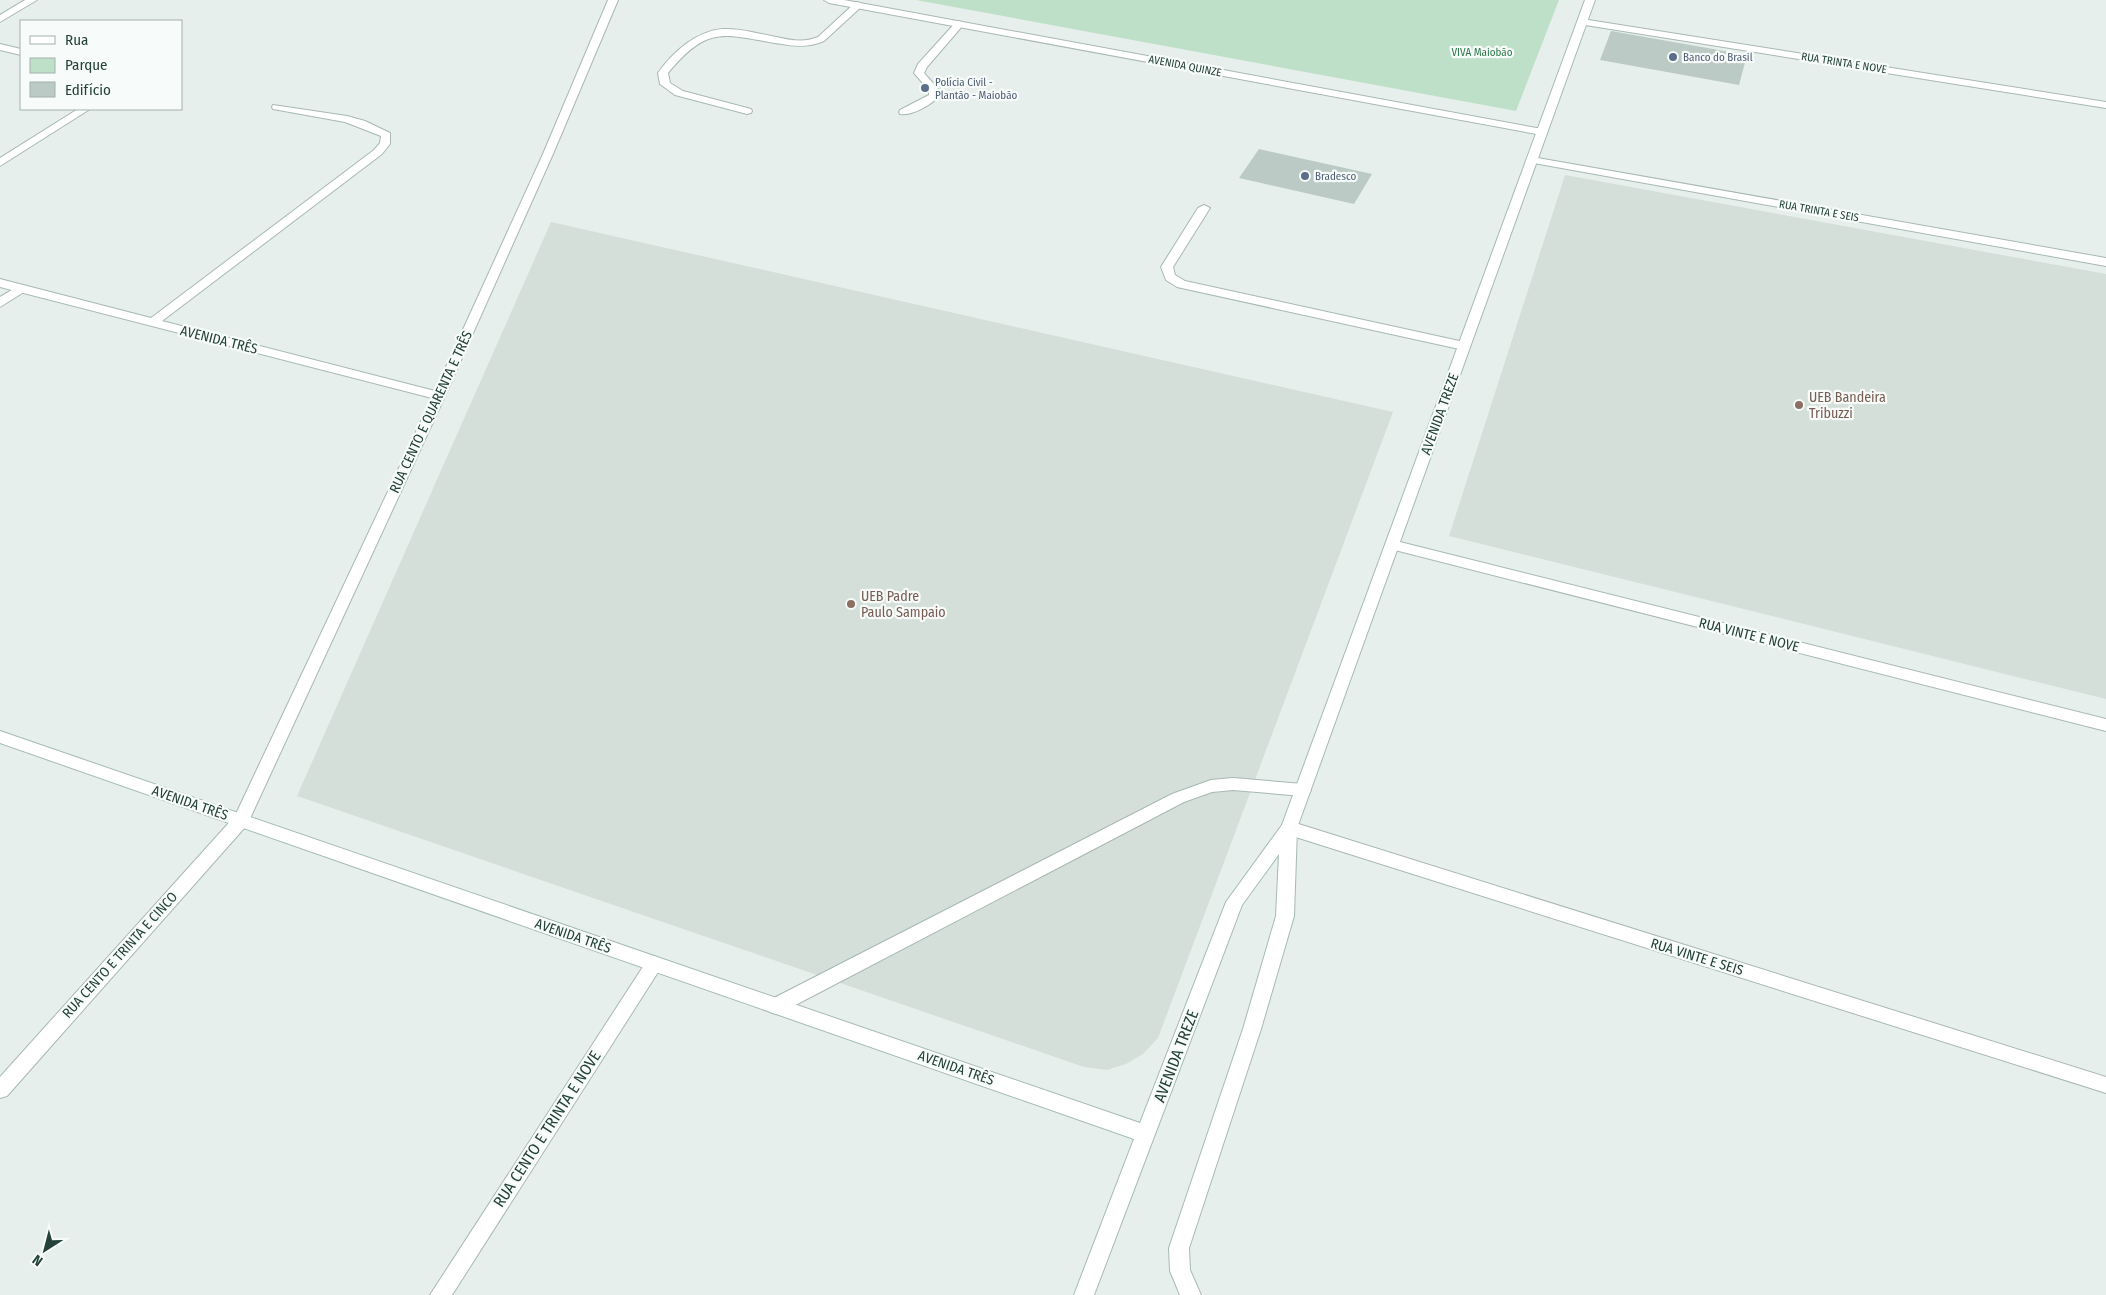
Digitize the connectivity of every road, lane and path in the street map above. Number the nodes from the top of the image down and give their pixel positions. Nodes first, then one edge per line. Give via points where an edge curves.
1 (32, 0) edge
2 (613, 0) edge
3 (829, 0) edge
4 (1590, 0) edge
5 (858, 6) junction
6 (0, 19) edge
7 (1582, 22) junction
8 (959, 24) junction
9 (0, 47) edge
10 (20, 52) edge
11 (2106, 105) edge
12 (277, 107) dead end
13 (83, 110) edge
14 (747, 111) dead end
15 (904, 112) dead end
16 (1542, 132) junction
17 (1532, 160) junction
18 (0, 163) edge
19 (1204, 208) dead end
20 (2106, 262) edge
21 (0, 283) edge
22 (20, 288) junction
23 (0, 302) edge
24 (153, 322) junction
25 (1464, 346) junction
26 (439, 396) junction
27 (1392, 545) junction
28 (2106, 726) edge
29 (0, 737) edge
30 (1303, 790) junction
31 (241, 820) junction
32 (1288, 828) junction
33 (654, 964) junction
34 (776, 1006) junction
35 (2106, 1085) edge
36 (0, 1090) edge
37 (1146, 1134) junction
38 (440, 1295) edge
39 (1084, 1295) edge
40 (1191, 1295) edge

1 - 6 street
2 - 26 street, RUA CENTO E QUARENTA E TRÊS
3 - 5 street, AVENIDA QUINZE
4 - 7 street, AVENIDA TREZE
5 - 8 street, AVENIDA QUINZE
5 - 14 street via 815,42 797,44 722,32 687,48 663,73 665,84 679,93
7 - 11 street, RUA TRINTA E NOVE
7 - 16 street, AVENIDA TREZE
8 - 15 street via 919,73 934,90 934,96
8 - 16 street, AVENIDA QUINZE
9 - 10 street
12 - 24 street via 375,128 386,135 385,144
13 - 18 street
16 - 17 street, AVENIDA TREZE
17 - 20 street, RUA TRINTA E SEIS
17 - 25 street, AVENIDA TREZE
19 - 25 street via 1167,267 1170,277 1181,284
21 - 22 street, AVENIDA TRÊS
22 - 23 street
22 - 24 street, AVENIDA TRÊS
24 - 26 street, AVENIDA TRÊS
25 - 27 street, AVENIDA TREZE
26 - 31 street, RUA CENTO E QUARENTA E TRÊS
27 - 28 street, RUA VINTE E NOVE
27 - 30 street, AVENIDA TREZE
29 - 31 street, AVENIDA TRÊS
30 - 32 street, AVENIDA TREZE
30 - 34 street via 1233,784 1211,786 1178,798
31 - 33 street, AVENIDA TRÊS
31 - 36 street, RUA CENTO E TRINTA E CINCO
32 - 35 street, RUA VINTE E SEIS
32 - 37 street, AVENIDA TREZE via 1235,902
32 - 40 street, AVENIDA TREZE via 1285,916 1252,1028 1179,1248 1180,1271
33 - 34 street, AVENIDA TRÊS
33 - 38 street, RUA CENTO E TRINTA E NOVE
34 - 37 street, AVENIDA TRÊS
37 - 39 street, AVENIDA TREZE

